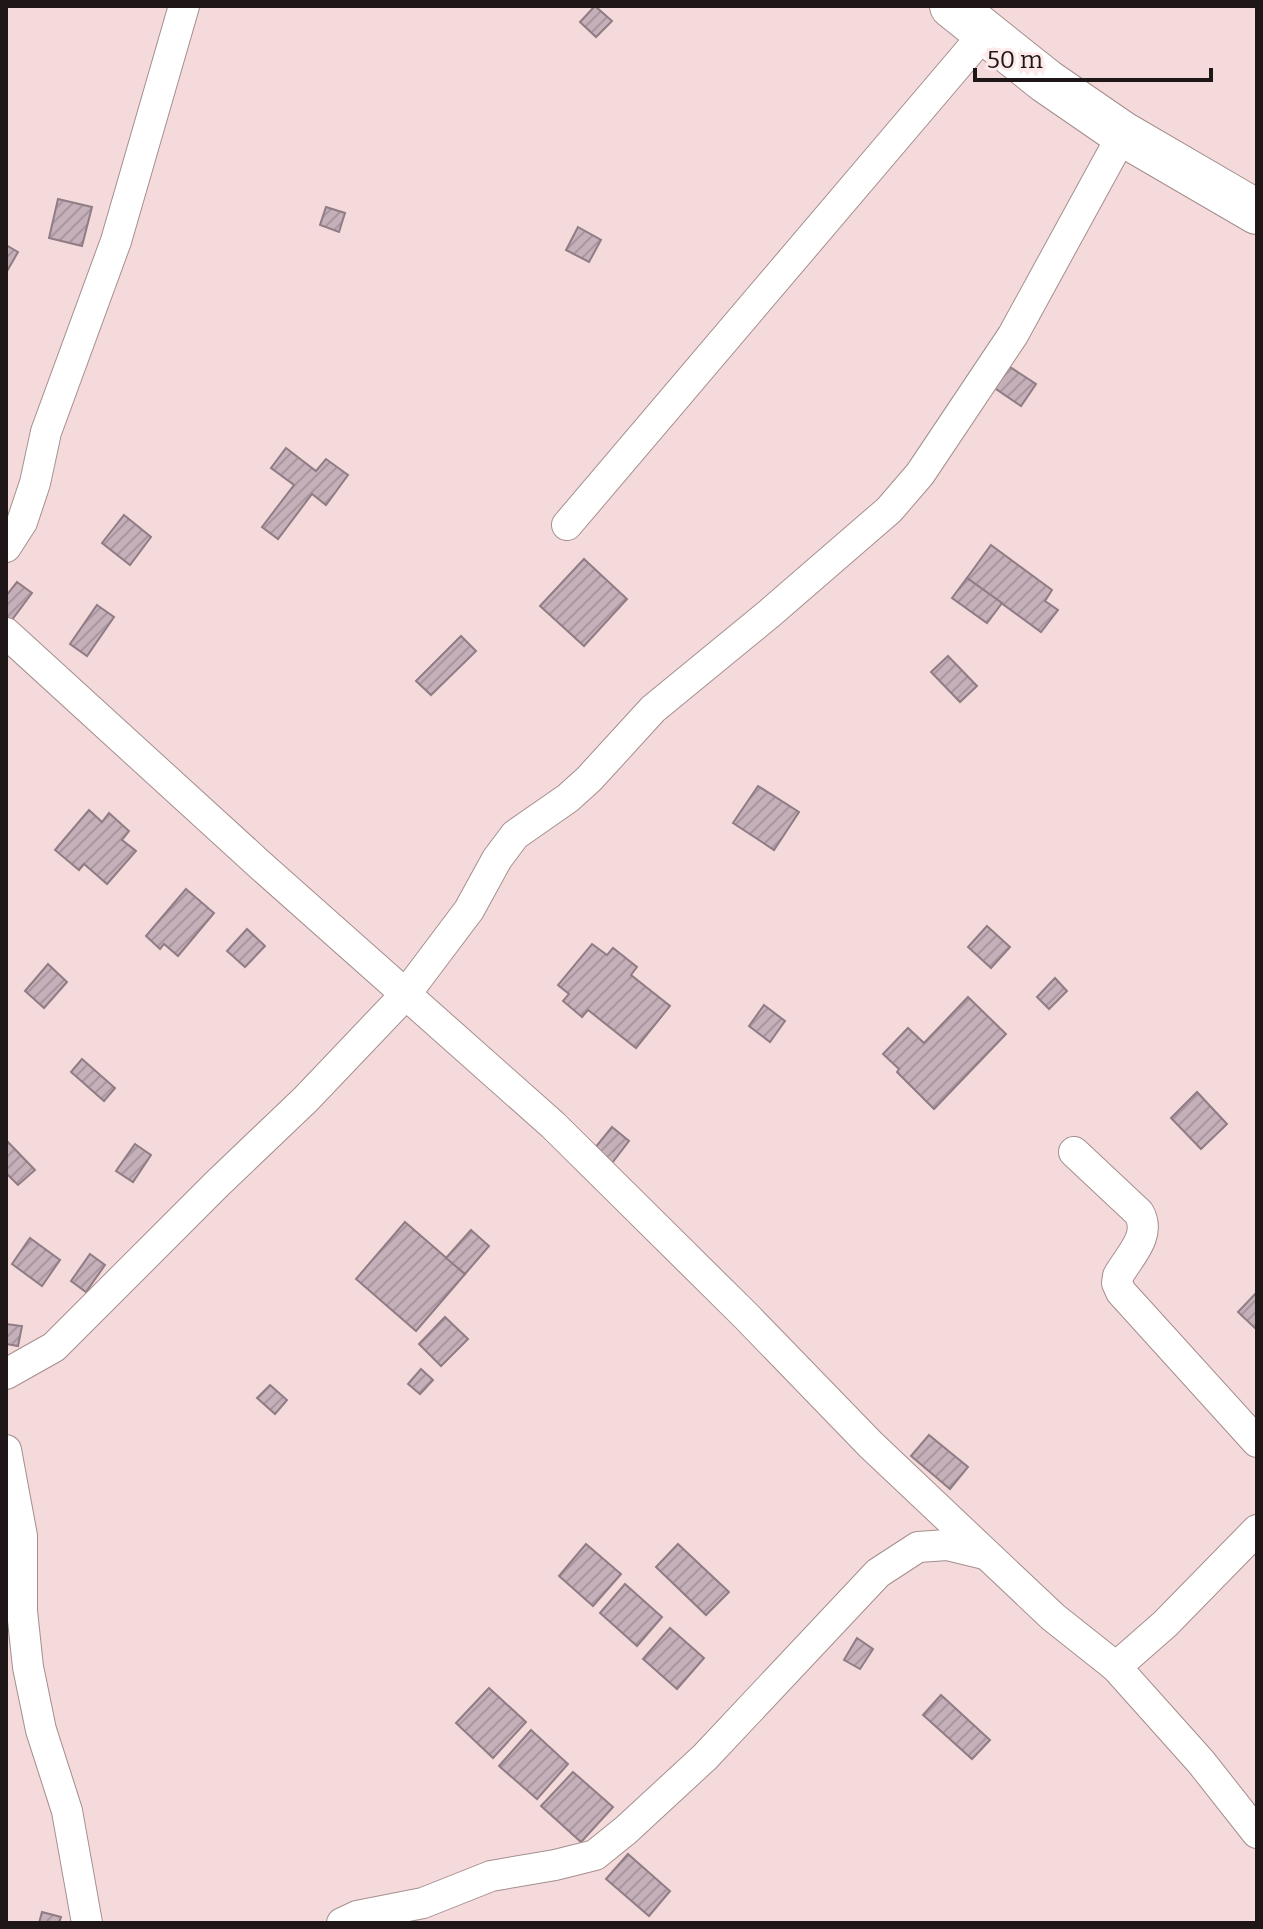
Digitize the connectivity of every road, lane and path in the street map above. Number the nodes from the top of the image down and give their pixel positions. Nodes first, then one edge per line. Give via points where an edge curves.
1 (184, 6) edge
2 (952, 6) edge
3 (984, 34) junction
4 (1123, 134) junction
5 (1257, 212) edge
6 (567, 525) dead end
7 (6, 547) edge
8 (6, 633) edge
9 (405, 995) junction
10 (1074, 1152) dead end
11 (6, 1374) edge
12 (1257, 1442) edge
13 (6, 1450) edge
14 (1257, 1530) edge
15 (986, 1555) junction
16 (1116, 1667) junction
17 (1257, 1833) edge
18 (87, 1923) edge
19 (342, 1923) edge

1 - 7 street via 116,241 46,432 22,522
2 - 3 street
3 - 4 street
3 - 6 street
4 - 5 street
4 - 9 street via 1013,335 920,474 889,510 653,709 568,798 515,835 469,910
8 - 9 street
9 - 11 street via 54,1347
9 - 15 street via 553,1125
10 - 12 street via 1145,1223 1143,1237 1118,1276 1121,1292
13 - 18 street via 22,1536 28,1667 67,1811
14 - 16 street
15 - 16 street
15 - 19 street via 947,1545 918,1547 878,1573 705,1757 595,1855 491,1876 423,1903
16 - 17 street

